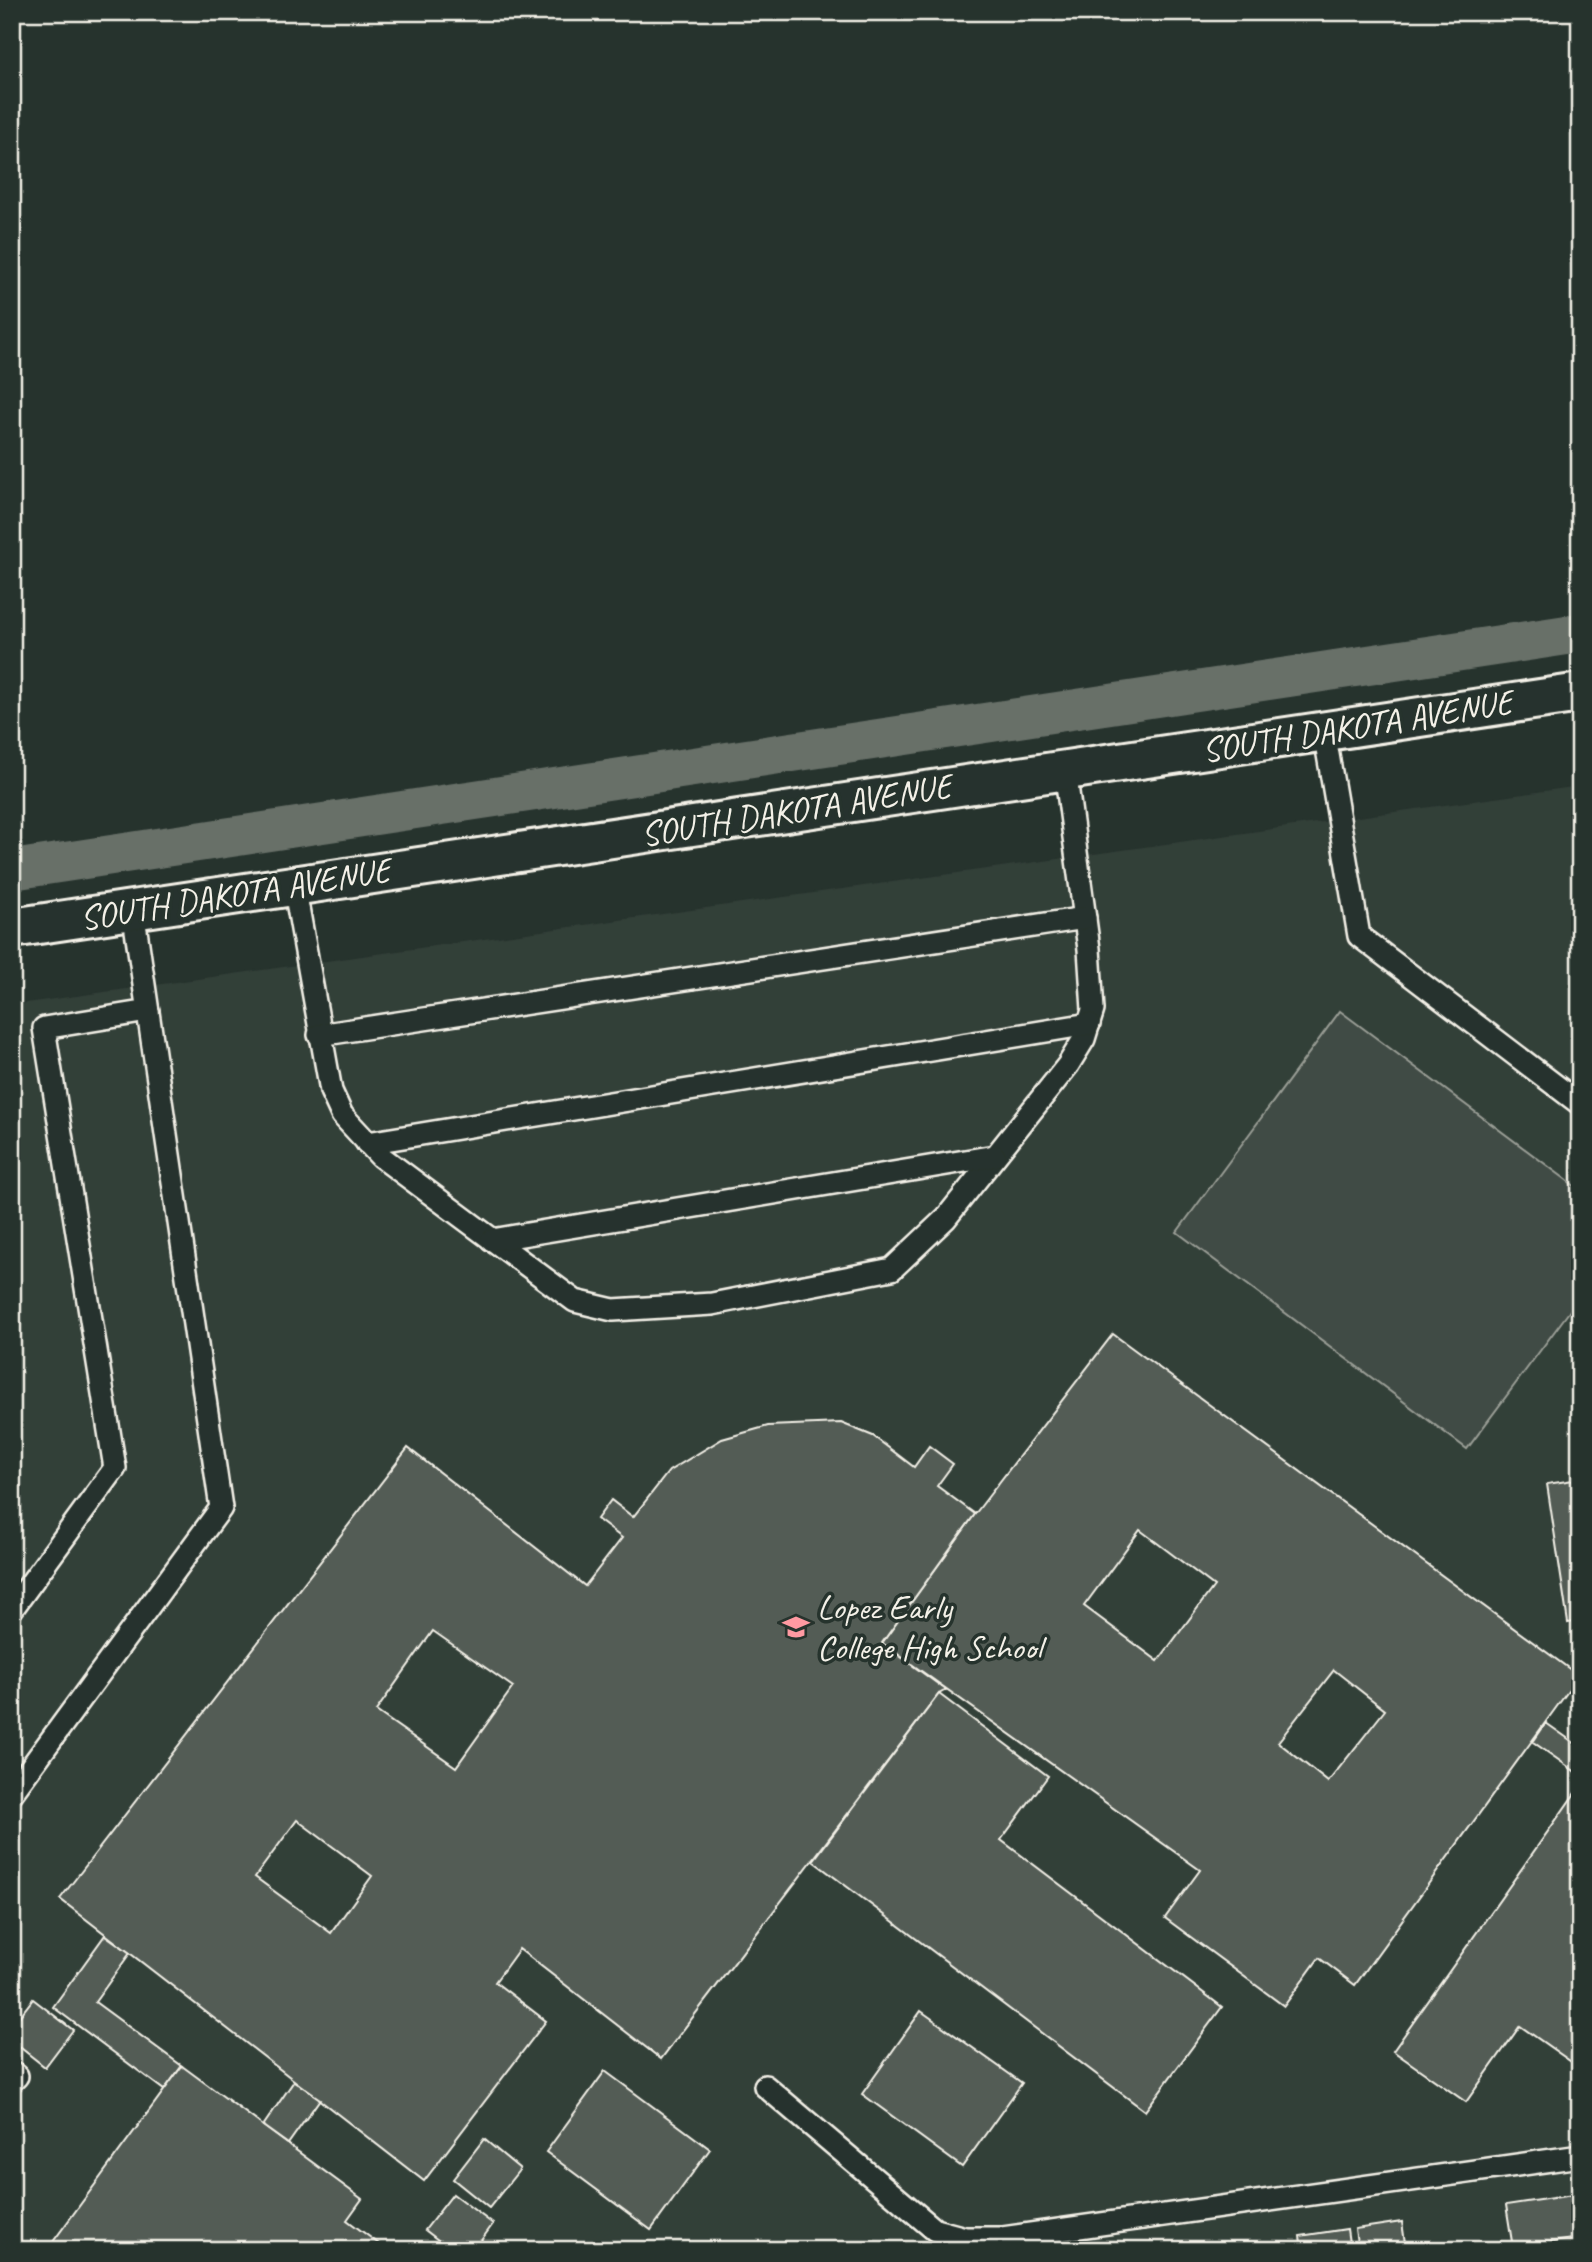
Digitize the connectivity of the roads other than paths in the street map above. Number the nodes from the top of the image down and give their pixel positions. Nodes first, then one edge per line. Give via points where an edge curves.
1 (1580, 693) edge
2 (1324, 731) junction
3 (1065, 770) junction
4 (294, 886) junction
5 (133, 910) junction
6 (1085, 918) junction
7 (12, 928) edge
8 (148, 1011) junction
9 (1088, 1024) junction
10 (319, 1035) junction
11 (1580, 1104) edge
12 (367, 1143) junction
13 (995, 1156) junction
14 (492, 1240) junction
15 (12, 1609) edge
16 (12, 1793) edge
17 (12, 2072) edge
18 (12, 2081) edge
19 (765, 2086) dead end
20 (1580, 2156) edge

1 - 2 street, SOUTH DAKOTA AVENUE
2 - 3 street, SOUTH DAKOTA AVENUE
2 - 11 lane via 1359,936
3 - 4 street, SOUTH DAKOTA AVENUE
3 - 6 lane
4 - 5 street, SOUTH DAKOTA AVENUE
4 - 10 lane
5 - 7 street, SOUTH DAKOTA AVENUE
5 - 8 lane
6 - 9 lane via 1093,1010
6 - 10 lane
8 - 15 lane via 44,1028 115,1468
8 - 16 lane via 221,1508
9 - 12 lane
9 - 13 lane via 1068,1065
10 - 12 lane via 331,1091 342,1115
12 - 14 lane
13 - 14 lane
13 - 14 lane via 946,1218 892,1269 712,1304 613,1310 575,1301
17 - 18 lane via 17,2076
19 - 20 lane via 935,2230 965,2238 1002,2238

